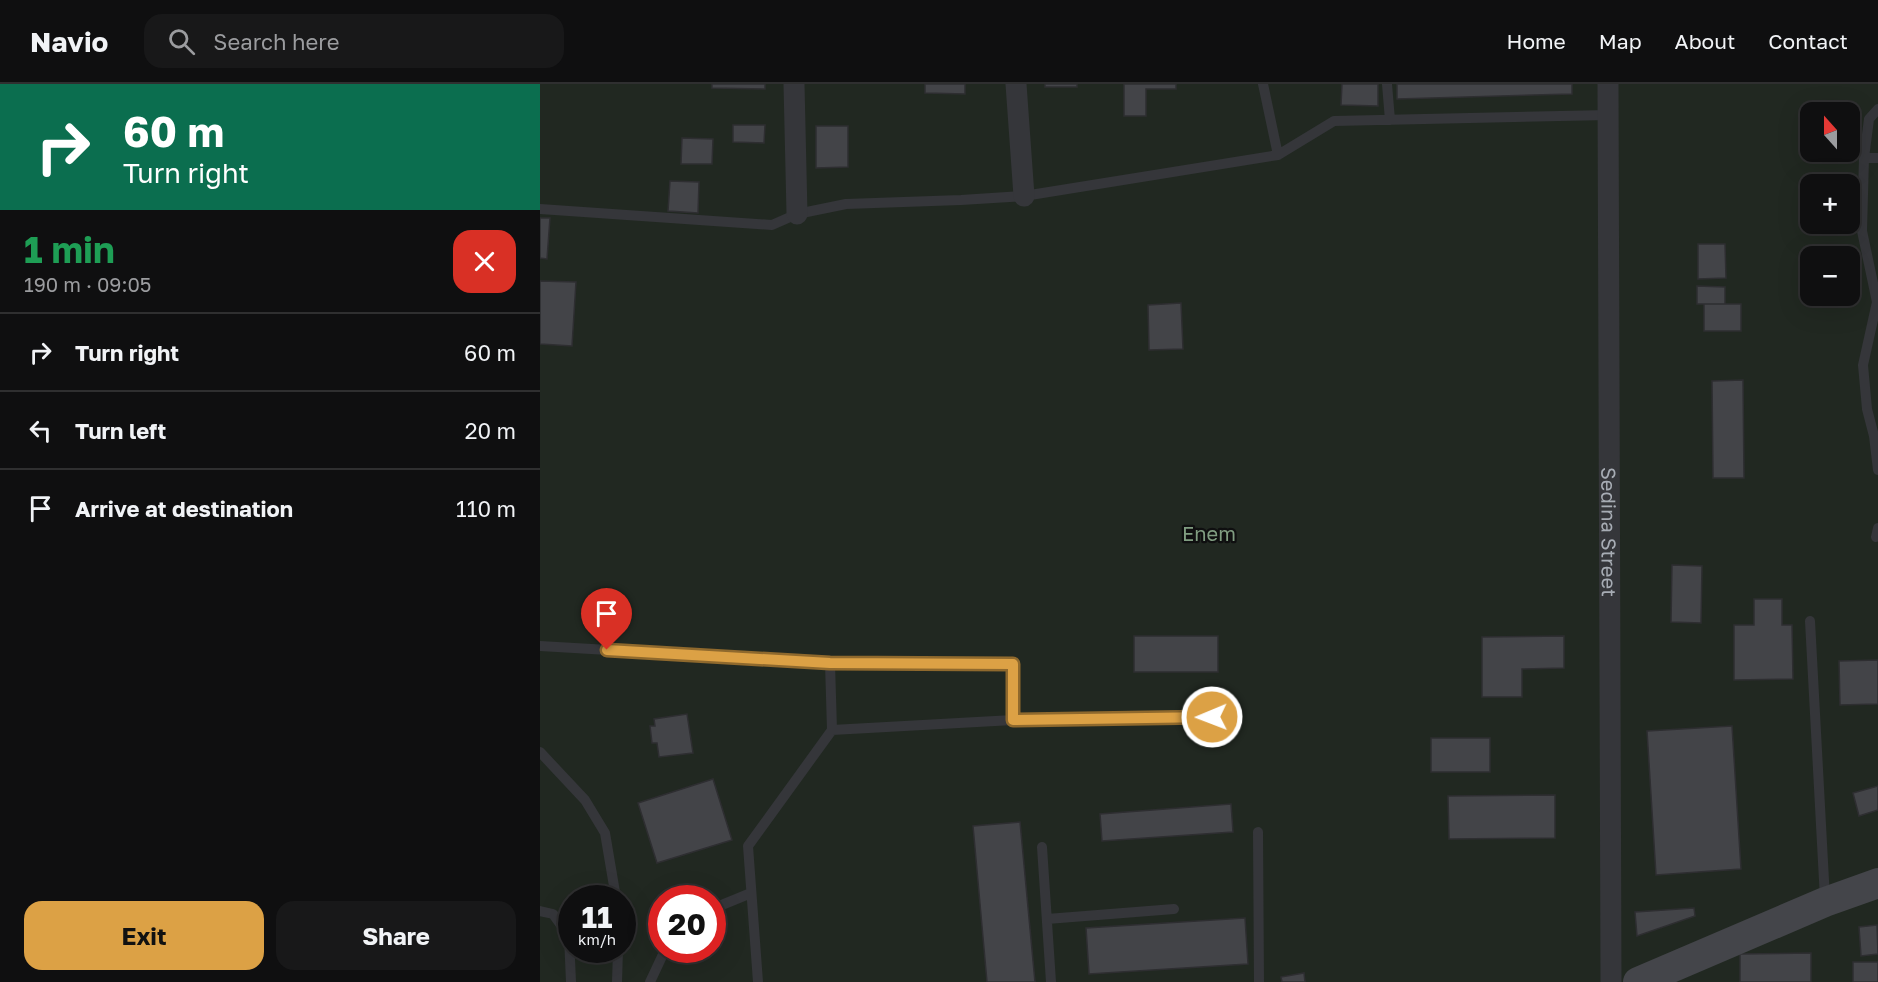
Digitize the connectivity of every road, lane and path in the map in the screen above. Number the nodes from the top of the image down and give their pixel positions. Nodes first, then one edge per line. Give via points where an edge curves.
1 (794, 84) edge
2 (1016, 84) edge
3 (1263, 84) edge
4 (1387, 84) edge
5 (1608, 84) edge
6 (1878, 109) edge
7 (1609, 115) junction
8 (1390, 120) junction
9 (1278, 155) junction
10 (1864, 158) junction
11 (1878, 158) edge
12 (1024, 196) junction
13 (540, 209) edge
14 (797, 214) junction
15 (1878, 302) edge
16 (1876, 436) edge
17 (1878, 470) edge
18 (1810, 621) dead end
19 (540, 646) edge
20 (830, 663) junction
21 (1212, 717) dead end
22 (1013, 720) junction
23 (832, 730) junction
24 (540, 752) edge
25 (1258, 832) dead end
26 (1042, 847) dead end
27 (1878, 883) edge
28 (614, 885) edge
29 (751, 892) junction
30 (1825, 902) junction
31 (726, 903) edge
32 (1174, 909) dead end
33 (540, 911) edge
34 (1047, 919) junction
35 (618, 963) edge
36 (659, 963) edge
37 (571, 982) edge
38 (617, 982) edge
39 (650, 982) edge
40 (758, 982) edge
41 (1051, 982) edge
42 (1258, 982) edge
43 (1611, 982) edge
44 (1638, 982) edge

1 - 14 street
2 - 12 street
3 - 9 lane
4 - 8 lane
5 - 7 street, Sedina Street
6 - 10 lane via 1869,119
7 - 8 lane
7 - 43 street, Sedina Street
8 - 9 lane via 1334,121
9 - 12 lane
10 - 11 lane
10 - 15 lane via 1862,231
12 - 14 lane via 846,204
13 - 14 lane via 772,225
15 - 16 lane via 1863,365 1867,409
16 - 17 lane
18 - 30 lane
19 - 20 lane
20 - 22 lane via 1013,664
20 - 23 lane
21 - 22 lane
22 - 23 lane
23 - 29 lane via 747,846
24 - 28 lane via 585,800 605,833
25 - 42 lane
26 - 34 lane
27 - 30 main road
29 - 31 lane
29 - 40 lane
30 - 44 main road
32 - 34 lane
33 - 37 lane via 553,914 569,936
34 - 41 lane
35 - 38 lane
36 - 39 lane

